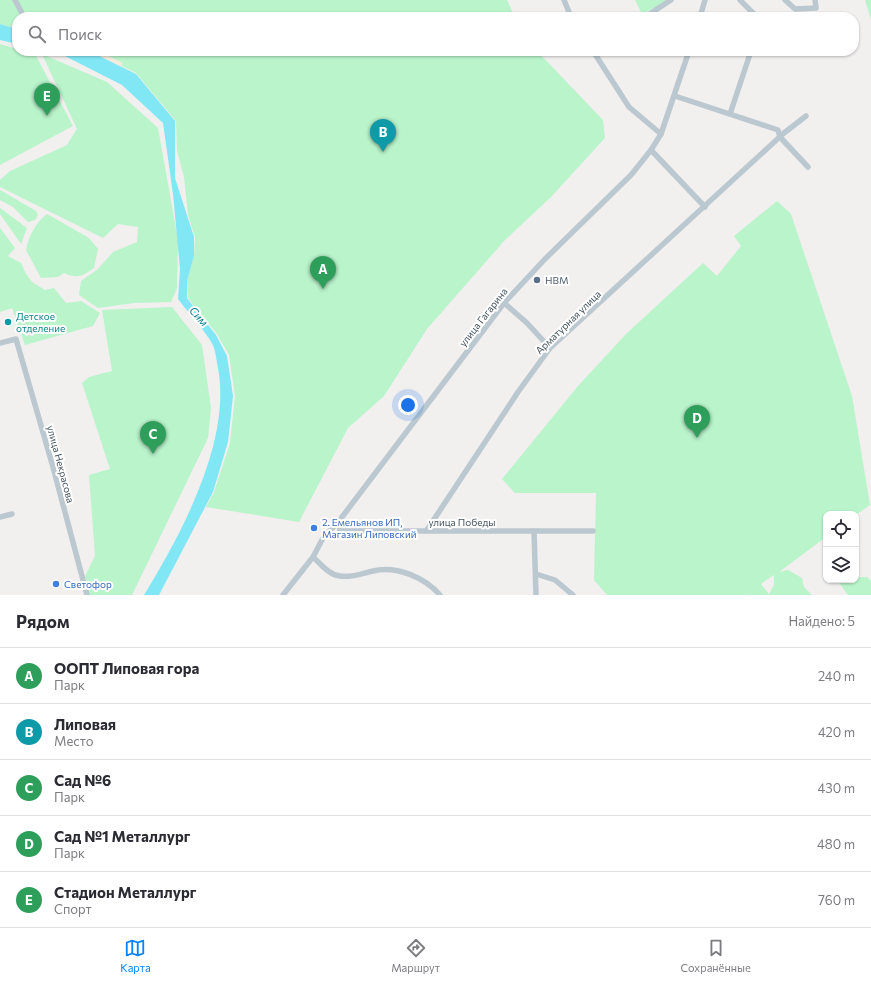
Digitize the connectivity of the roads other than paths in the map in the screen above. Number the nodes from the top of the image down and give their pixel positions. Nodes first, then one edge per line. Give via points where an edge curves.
1 (15, 0) edge
2 (564, 0) edge
3 (671, 0) edge
4 (705, 0) edge
5 (740, 0) edge
6 (785, 0) edge
7 (815, 0) edge
8 (21, 12) edge
9 (569, 12) edge
10 (653, 12) edge
11 (701, 12) edge
12 (752, 12) edge
13 (596, 56) edge
14 (687, 56) edge
15 (749, 56) edge
16 (675, 96) junction
17 (730, 114) junction
18 (806, 116) dead end
19 (660, 134) junction
20 (780, 137) junction
21 (651, 150) junction
22 (808, 167) dead end
23 (705, 207) junction
24 (504, 303) junction
25 (0, 343) edge
26 (550, 348) junction
27 (12, 514) dead end
28 (0, 517) edge
29 (339, 521) junction
30 (427, 530) junction
31 (593, 531) dead end
32 (534, 532) junction
33 (313, 557) junction
34 (536, 574) junction
35 (88, 595) edge
36 (283, 595) edge
37 (440, 595) edge
38 (536, 595) edge
39 (573, 595) edge

1 - 8 street
2 - 9 street
3 - 10 street
4 - 11 street
5 - 12 street
6 - 7 street via 795,9 816,8
13 - 19 street via 629,107
14 - 16 street, улица Гагарина
15 - 17 street
16 - 17 street
16 - 19 street, улица Гагарина
17 - 20 street via 778,130
18 - 20 street, Арматурная улица
19 - 21 street, улица Гагарина
20 - 22 street
20 - 23 street, Арматурная улица
21 - 23 street
21 - 24 street, улица Гагарина via 631,175
23 - 26 street, Арматурная улица
24 - 26 street
24 - 29 street, улица Гагарина
25 - 35 street, улица Некрасова via 16,338
26 - 30 street, Арматурная улица
27 - 28 street
29 - 30 street, улица Победы via 340,531
29 - 33 street, улица Гагарина via 323,538
30 - 32 street, улица Победы
31 - 32 street, улица Победы
32 - 34 street
33 - 36 street, улица Гагарина
33 - 37 street via 339,576 352,576 376,570 396,570 430,584
34 - 38 street
34 - 39 street via 555,580

